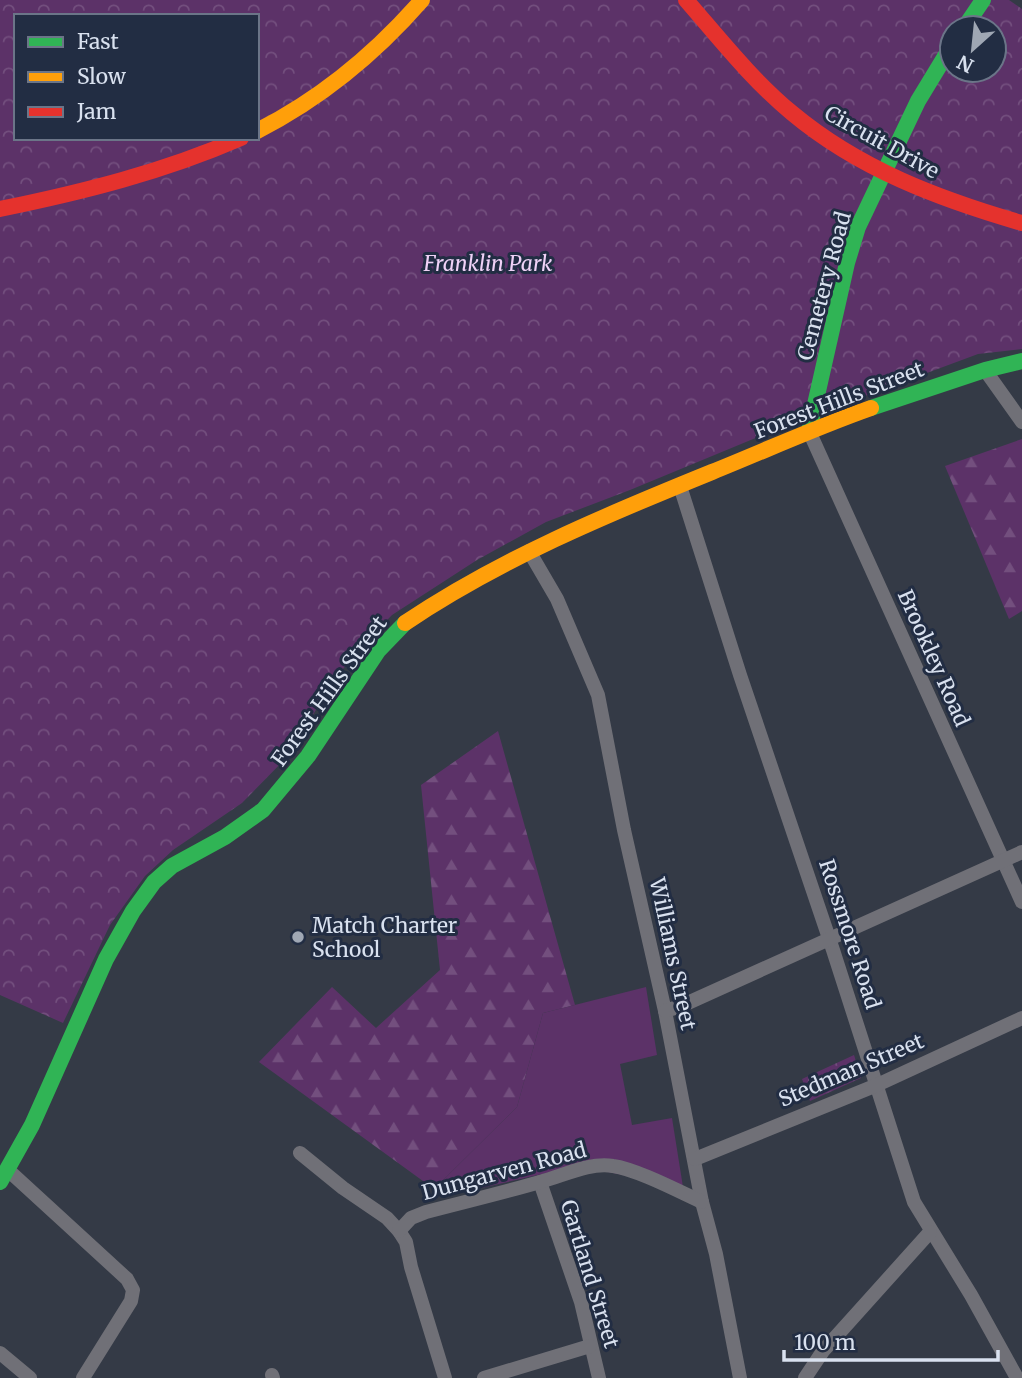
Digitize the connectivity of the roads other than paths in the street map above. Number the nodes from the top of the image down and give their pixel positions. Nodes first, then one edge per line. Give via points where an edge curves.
1 (422, 0) edge
2 (686, 0) edge
3 (938, 69) edge
4 (259, 130) edge
5 (237, 140) edge
6 (0, 209) edge
7 (1022, 223) edge
8 (1022, 361) edge
9 (985, 370) junction
10 (1022, 422) edge
11 (809, 431) junction
12 (680, 486) junction
13 (529, 551) junction
14 (1022, 852) edge
15 (1003, 861) junction
16 (1022, 902) edge
17 (829, 938) junction
18 (665, 1010) junction
19 (1022, 1018) edge
20 (877, 1085) junction
21 (300, 1153) dead end
22 (695, 1159) junction
23 (4, 1176) edge
24 (540, 1182) junction
25 (702, 1202) junction
26 (399, 1231) junction
27 (930, 1232) junction
28 (590, 1346) junction
29 (0, 1353) edge
30 (30, 1378) edge
31 (83, 1378) edge
32 (445, 1378) edge
33 (484, 1378) edge
34 (599, 1378) edge
35 (740, 1378) edge
36 (805, 1378) edge
37 (1017, 1378) edge

1 - 4 street via 388,40 337,84
2 - 7 street, Circuit Drive via 790,111 816,131 916,187
3 - 11 street, Cemetery Road via 858,227
5 - 6 street via 156,172
8 - 9 street, Forest Hills Street
9 - 10 street
9 - 11 street, Forest Hills Street
11 - 12 street, Forest Hills Street
11 - 15 street, Brookley Road
12 - 13 street, Forest Hills Street
12 - 17 street, Rossmore Road
13 - 18 street, Williams Street via 557,600 598,695
13 - 23 street, Forest Hills Street via 401,625 378,651 308,756 263,810 154,882 106,959 32,1125
14 - 15 street
15 - 16 street, Brookley Road
15 - 17 street
17 - 18 street
17 - 20 street, Rossmore Road
18 - 22 street, Williams Street
19 - 20 street, Stedman Street
20 - 22 street, Stedman Street
20 - 27 street, Rossmore Road via 914,1202
21 - 26 street
22 - 25 street, Williams Street
23 - 31 street via 109,1260 133,1290 131,1301
24 - 25 street, Dungarven Road via 613,1166
24 - 26 street, Dungarven Road via 426,1212
24 - 28 street, Gartland Street via 581,1303
25 - 35 street, Williams Street
26 - 32 street
27 - 36 street via 823,1350
27 - 37 street, Rossmore Road
28 - 33 street
28 - 34 street, Gartland Street
29 - 30 street

